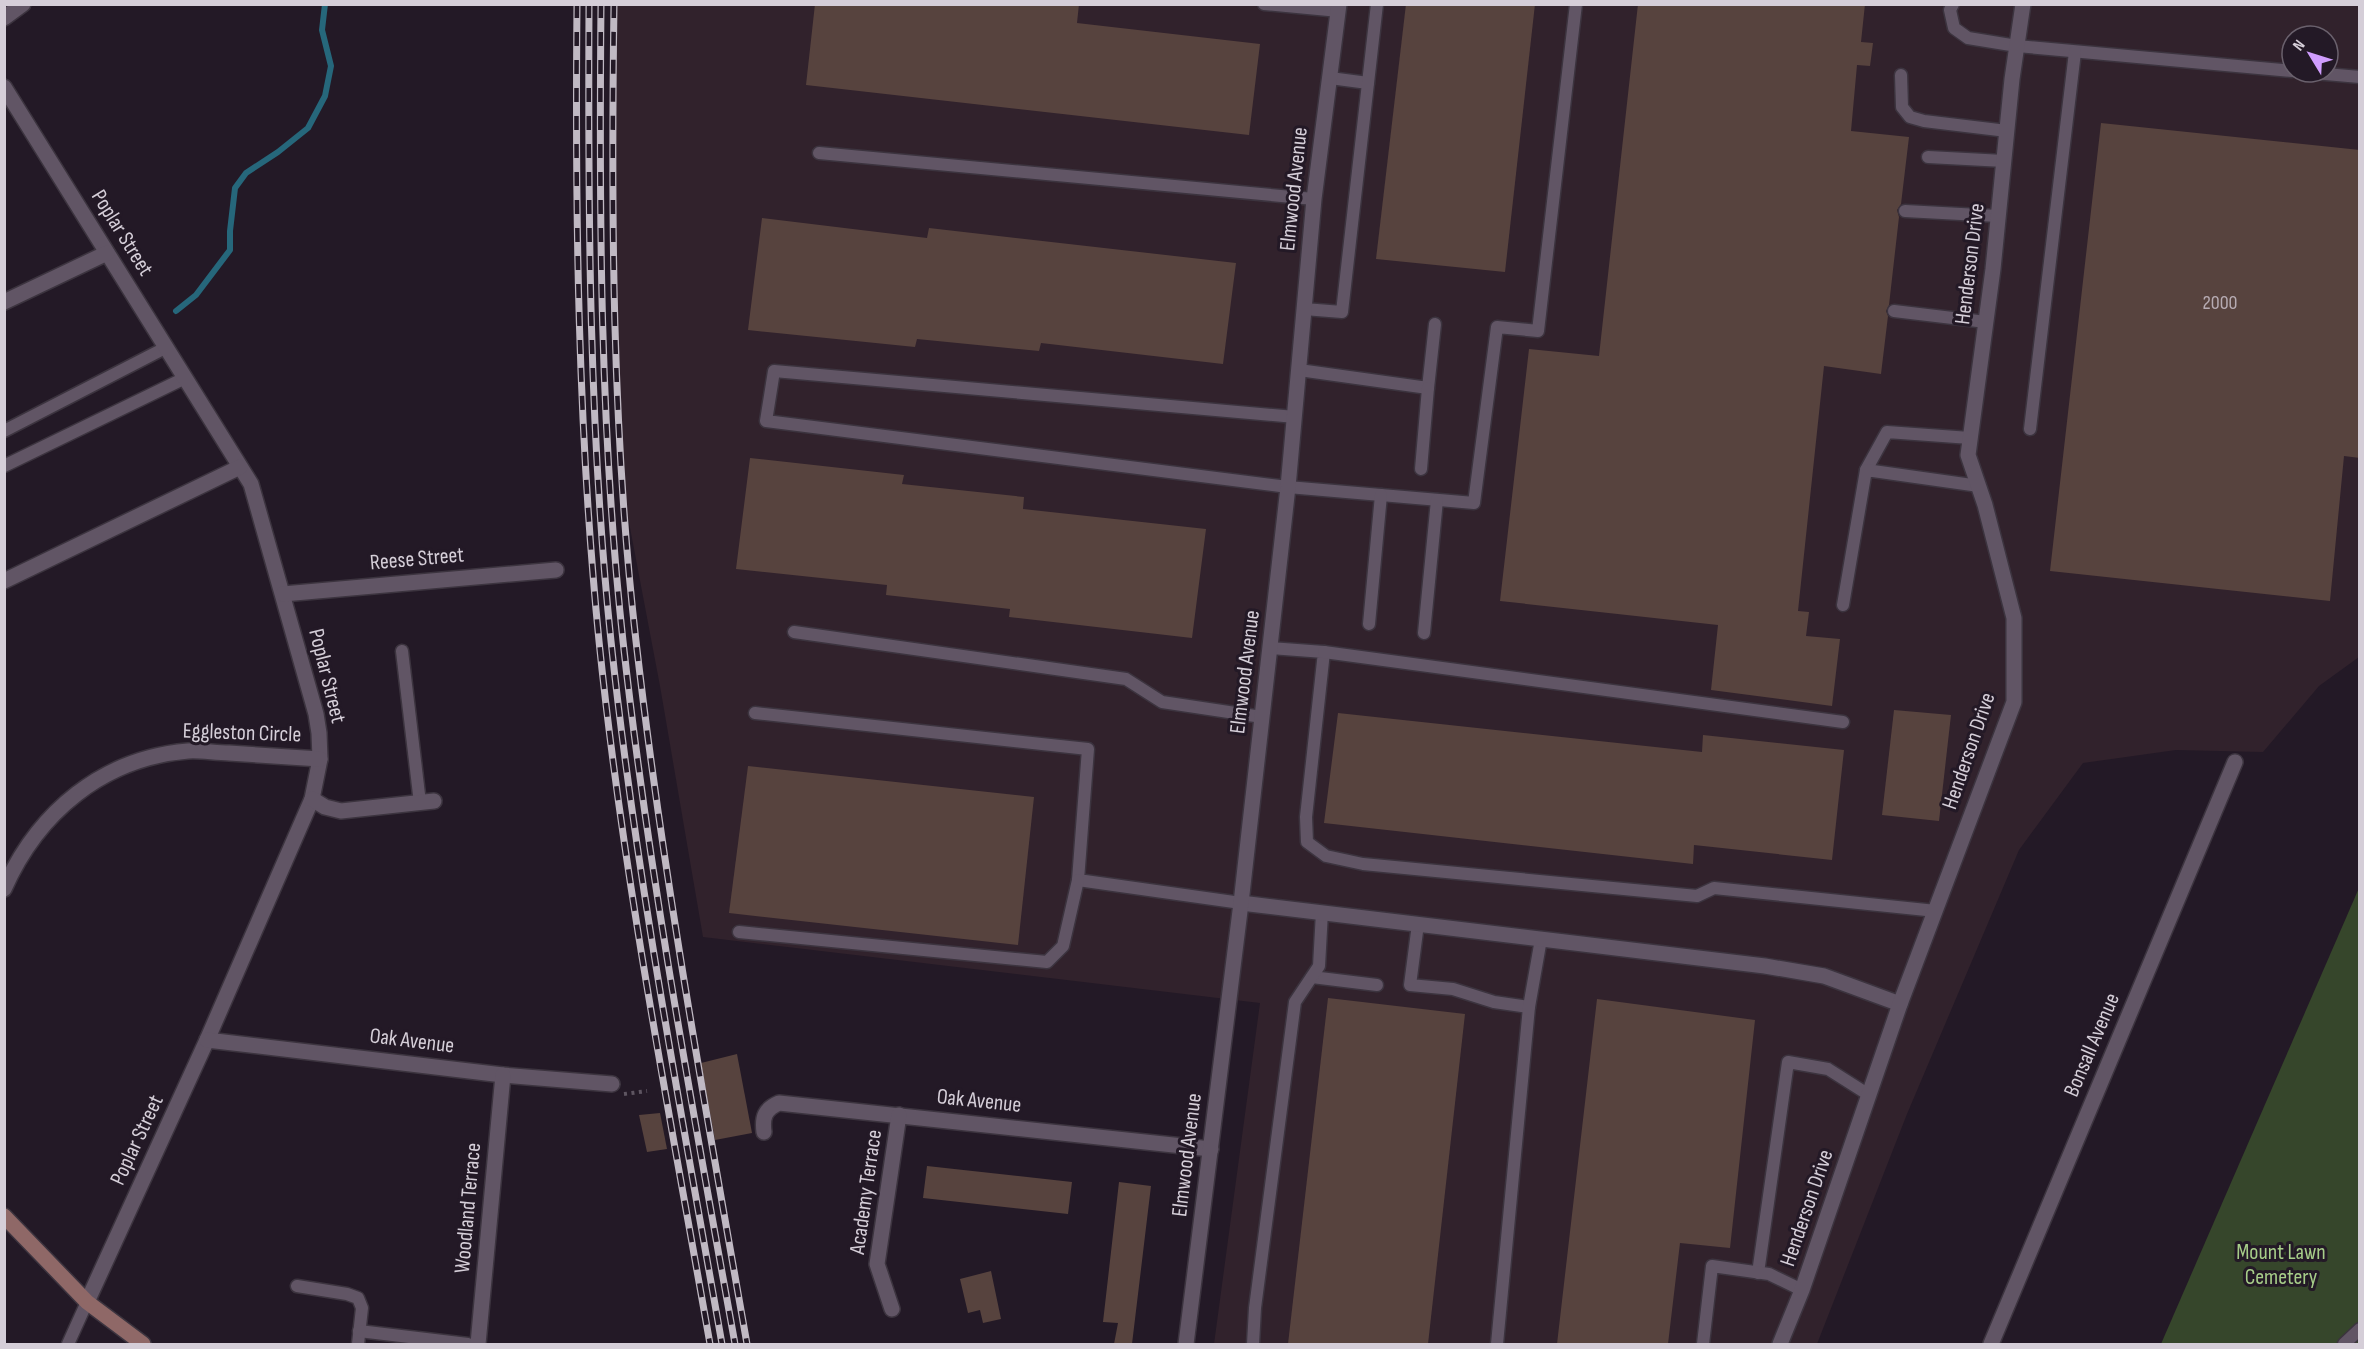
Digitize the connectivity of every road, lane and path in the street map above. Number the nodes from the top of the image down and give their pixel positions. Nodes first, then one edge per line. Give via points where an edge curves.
1 (23, 4) edge
2 (1264, 4) edge
3 (1377, 4) edge
4 (1576, 4) edge
5 (1953, 4) edge
6 (2023, 4) edge
7 (1339, 8) edge
8 (4, 18) edge
9 (2017, 46) junction
10 (2075, 51) junction
11 (2280, 70) edge
12 (1901, 75) dead end
13 (2340, 75) edge
14 (2360, 77) edge
15 (1330, 78) junction
16 (1368, 83) junction
17 (4, 87) edge
18 (2007, 131) junction
19 (819, 153) dead end
20 (1928, 157) dead end
21 (2004, 161) junction
22 (1314, 199) junction
23 (1905, 211) dead end
24 (1998, 216) junction
25 (107, 253) junction
26 (4, 302) edge
27 (1304, 309) junction
28 (1894, 311) dead end
29 (1986, 322) junction
30 (1435, 324) dead end
31 (167, 347) junction
32 (1299, 370) junction
33 (185, 378) junction
34 (1428, 388) junction
35 (1294, 417) junction
36 (2030, 429) dead end
37 (4, 431) edge
38 (1970, 438) junction
39 (4, 466) edge
40 (240, 466) junction
41 (1421, 469) dead end
42 (1866, 470) junction
43 (1979, 486) junction
44 (1288, 487) junction
45 (1381, 495) junction
46 (1437, 500) junction
47 (556, 570) dead end
48 (4, 581) edge
49 (283, 594) junction
50 (1843, 605) dead end
51 (1369, 624) dead end
52 (794, 632) dead end
53 (1424, 633) dead end
54 (1270, 648) junction
55 (402, 651) dead end
56 (1324, 652) junction
57 (755, 713) dead end
58 (1262, 717) junction
59 (1843, 722) dead end
60 (320, 759) junction
61 (2235, 762) dead end
62 (312, 799) junction
63 (427, 802) joint
64 (1078, 880) junction
65 (4, 889) edge
66 (1241, 903) junction
67 (1936, 911) junction
68 (1322, 912) junction
69 (1418, 924) junction
70 (739, 932) dead end
71 (1541, 939) junction
72 (1311, 976) junction
73 (1377, 985) dead end
74 (1900, 1004) junction
75 (1529, 1007) junction
76 (207, 1040) junction
77 (503, 1075) junction
78 (612, 1084) dead end
79 (1869, 1095) junction
80 (899, 1115) junction
81 (764, 1132) dead end
82 (1211, 1149) junction
83 (4, 1216) edge
84 (1758, 1273) junction
85 (297, 1286) dead end
86 (1802, 1290) junction
87 (87, 1302) junction
88 (892, 1309) dead end
89 (2360, 1329) edge
90 (359, 1331) junction
91 (68, 1344) edge
92 (142, 1344) edge
93 (358, 1344) edge
94 (468, 1344) edge
95 (478, 1344) edge
96 (1186, 1344) edge
97 (1253, 1344) edge
98 (1497, 1344) edge
99 (1702, 1344) edge
100 (1780, 1344) edge
101 (1990, 1344) edge
102 (2344, 1344) edge

1 - 8 street
2 - 7 lane
3 - 16 lane
4 - 46 lane via 1538,331 1497,327 1474,503
5 - 9 lane via 1950,10 1954,27 1968,38
6 - 9 street, Henderson Drive
7 - 15 street, Elmwood Avenue
9 - 10 lane
9 - 18 street, Henderson Drive
10 - 11 lane
10 - 36 lane
12 - 18 lane via 1902,107 1910,117
13 - 14 lane
15 - 16 lane
15 - 22 street, Elmwood Avenue
16 - 27 lane via 1342,312
17 - 25 street, Poplar Street
18 - 21 street, Henderson Drive
19 - 22 lane
20 - 21 lane
21 - 24 street, Henderson Drive
22 - 27 street, Elmwood Avenue
23 - 24 lane
24 - 29 street, Henderson Drive
25 - 26 street
25 - 31 street, Poplar Street
27 - 32 street, Elmwood Avenue
28 - 29 lane
29 - 38 street, Henderson Drive
30 - 34 lane
31 - 33 street, Poplar Street
31 - 37 lane
32 - 34 lane
32 - 35 street, Elmwood Avenue
33 - 39 lane
33 - 40 street, Poplar Street
34 - 41 lane
35 - 44 street, Elmwood Avenue
35 - 44 lane via 774,371 766,421
38 - 42 lane via 1887,432
38 - 43 street, Henderson Drive via 1968,455
40 - 48 street
40 - 49 street, Poplar Street via 251,484
42 - 43 lane
42 - 50 lane
43 - 67 street, Henderson Drive via 2014,618 2013,702
44 - 45 lane
44 - 54 street, Elmwood Avenue
45 - 46 lane
45 - 51 lane
46 - 53 lane
47 - 49 street, Reese Street
49 - 60 street, Poplar Street via 316,714
52 - 58 lane via 1126,679 1162,702
54 - 56 lane
54 - 58 street, Elmwood Avenue
55 - 63 lane
56 - 59 lane
56 - 67 lane via 1306,817 1307,842 1326,856 1363,864 1697,896 1714,888
57 - 64 lane via 1088,749
58 - 66 street, Elmwood Avenue
60 - 62 street, Poplar Street
60 - 65 street, Eggleston Circle via 189,751 116,768 80,790 53,814
61 - 101 street, Bonsall Avenue
62 - 63 street via 341,811
62 - 76 street, Poplar Street
64 - 66 lane
64 - 70 lane via 1063,946 1047,962
66 - 68 street
66 - 82 street, Elmwood Avenue
67 - 74 street, Henderson Drive
68 - 69 street
68 - 72 lane via 1318,966
69 - 71 street
69 - 75 lane via 1410,985 1453,989 1494,1002
71 - 74 street via 1824,976
71 - 75 lane
72 - 73 lane
72 - 97 lane via 1295,1002
74 - 79 street, Henderson Drive
75 - 98 lane
76 - 77 street, Oak Avenue
76 - 87 street, Poplar Street
77 - 78 street, Oak Avenue
77 - 95 street, Woodland Terrace
79 - 84 lane via 1828,1069 1788,1062
79 - 86 street, Henderson Drive
80 - 81 street, Oak Avenue via 779,1103 765,1113
80 - 82 street, Oak Avenue
80 - 88 street, Academy Terrace via 877,1264
82 - 96 street, Elmwood Avenue
83 - 87 street
84 - 86 lane via 1769,1274
84 - 99 lane via 1712,1266
85 - 90 lane via 358,1298 362,1308
86 - 100 street, Henderson Drive
87 - 91 lane
87 - 92 street
89 - 102 lane
90 - 93 lane
90 - 94 lane

